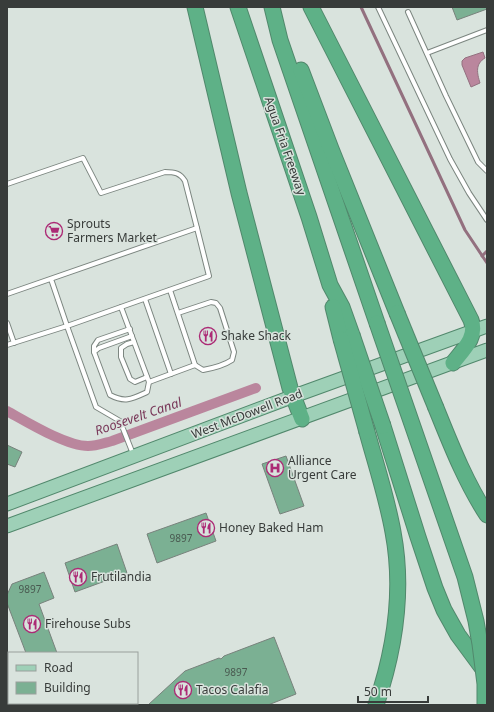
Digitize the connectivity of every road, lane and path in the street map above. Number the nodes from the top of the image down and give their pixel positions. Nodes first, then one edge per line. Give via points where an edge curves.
1 (195, 7) edge
2 (238, 7) edge
3 (272, 7) edge
4 (276, 7) edge
5 (311, 7) edge
6 (378, 7) edge
7 (408, 12) dead end
8 (487, 30) edge
9 (427, 53) junction
10 (487, 171) edge
11 (7, 184) edge
12 (487, 220) edge
13 (197, 228) junction
14 (51, 279) junction
15 (170, 290) junction
16 (7, 294) edge
17 (145, 299) junction
18 (121, 307) junction
19 (178, 313) junction
20 (7, 323) edge
21 (67, 326) junction
22 (130, 329) junction
23 (480, 329) edge
24 (132, 336) junction
25 (346, 337) junction
26 (134, 342) junction
27 (14, 343) junction
28 (7, 345) edge
29 (487, 350) edge
30 (94, 352) junction
31 (452, 364) junction
32 (195, 365) junction
33 (171, 374) junction
34 (148, 380) junction
35 (294, 396) junction
36 (302, 419) junction
37 (134, 456) junction
38 (7, 504) edge
39 (487, 515) edge
40 (7, 526) edge
41 (487, 674) edge
42 (376, 705) edge
43 (485, 705) edge

1 - 35 highway via 241,201
2 - 25 highway, Agua Fria Freeway via 330,285 333,309
3 - 43 highway, bridge via 280,40 465,577 480,644
4 - 39 highway, bridge via 459,464
5 - 23 highway via 474,328
6 - 12 lane via 450,159
7 - 9 lane
8 - 9 lane
9 - 10 lane via 478,162
11 - 13 lane via 83,158 101,193 165,172 173,172 182,175 185,181
13 - 14 lane
13 - 15 lane via 209,276
14 - 16 lane
14 - 21 lane
15 - 17 lane
15 - 19 lane
17 - 18 lane
17 - 33 lane
18 - 21 lane
18 - 22 lane
19 - 32 lane
19 - 32 lane via 211,302 220,308 234,352 232,360 204,370
20 - 27 lane
21 - 27 lane
21 - 37 lane via 96,407 120,421
22 - 24 lane
22 - 30 lane via 98,340
23 - 31 highway
23 - 35 main road, West McDowell Road
24 - 26 lane
24 - 30 lane
25 - 41 highway, bridge via 383,426 444,610 458,635
25 - 42 highway, bridge via 367,432 389,512 397,567 396,625
26 - 34 lane
26 - 34 lane via 121,348 121,357 130,379 135,382
27 - 28 lane
29 - 31 main road, West McDowell Road
30 - 34 lane via 110,395 120,400 135,398 147,392
31 - 36 main road, West McDowell Road
32 - 33 lane
33 - 34 lane
35 - 36 highway
35 - 37 main road, West McDowell Road
36 - 40 main road, West McDowell Road
37 - 38 main road, West McDowell Road

